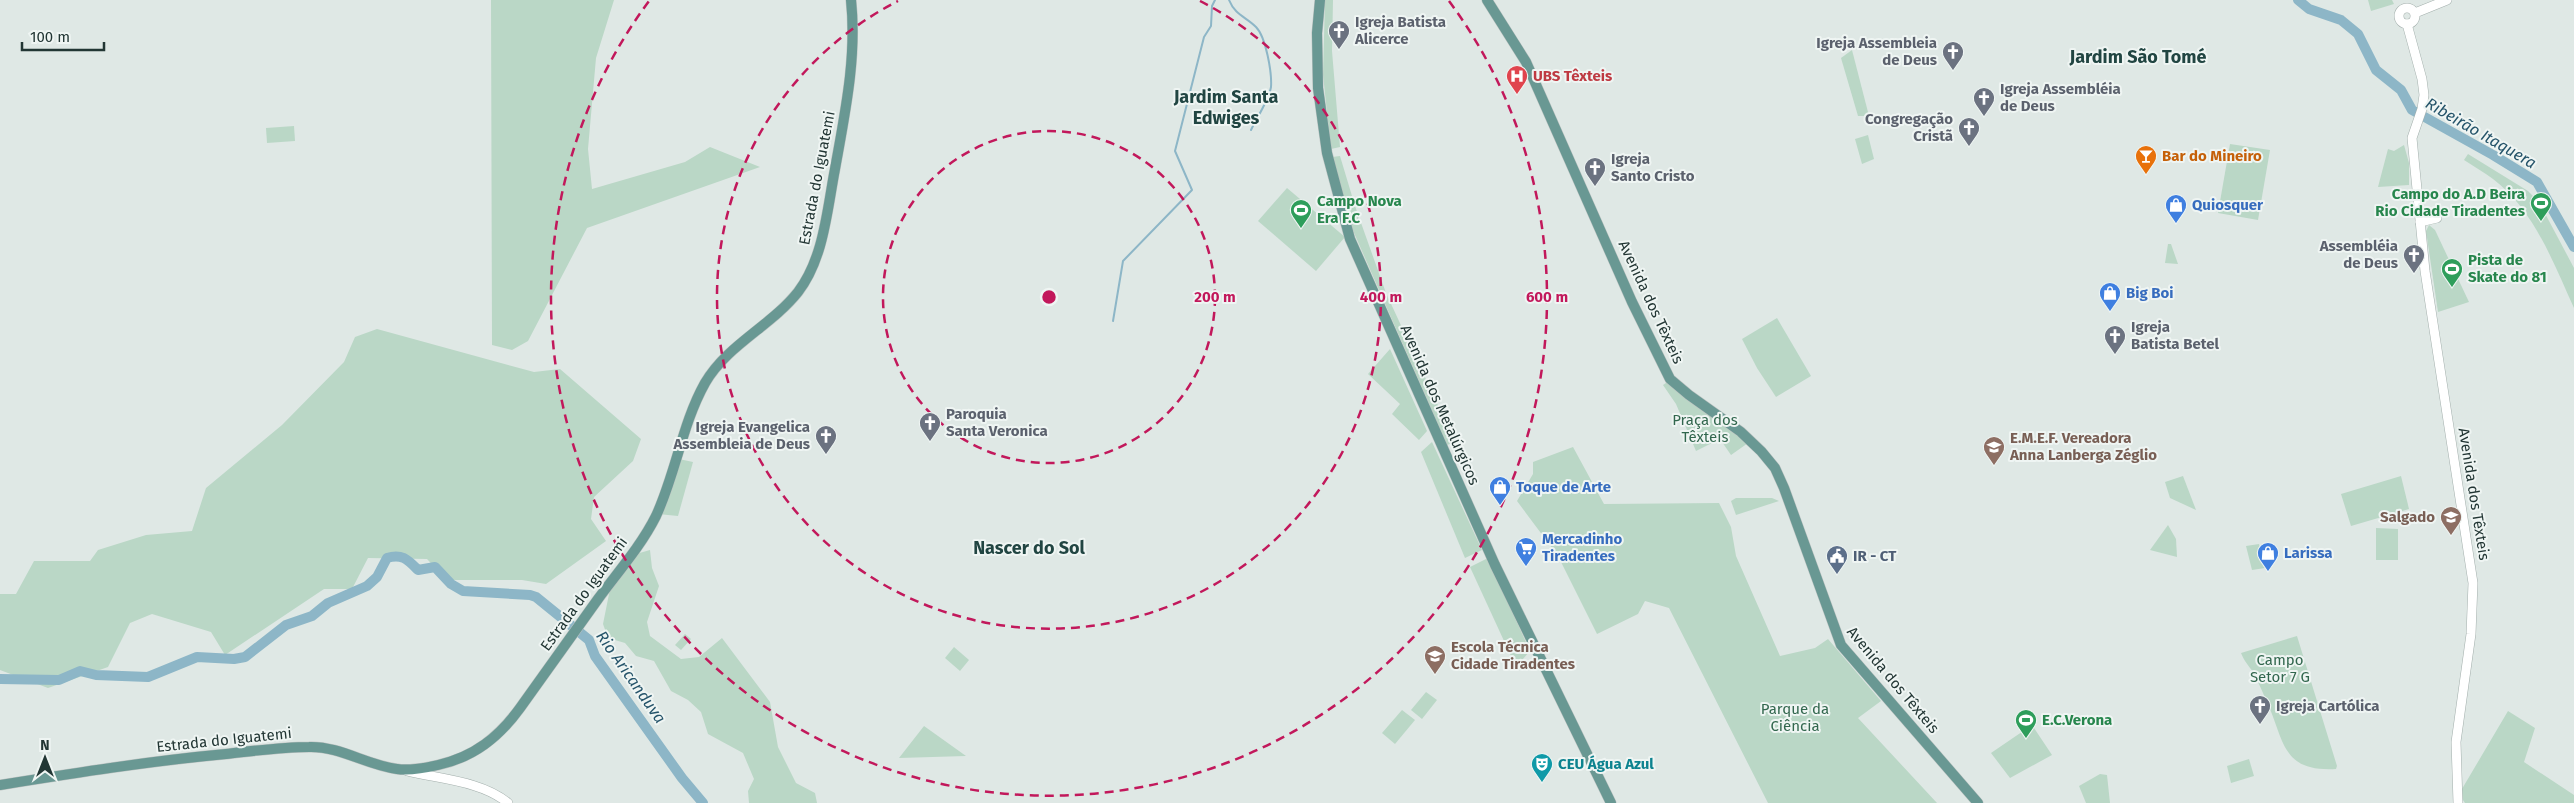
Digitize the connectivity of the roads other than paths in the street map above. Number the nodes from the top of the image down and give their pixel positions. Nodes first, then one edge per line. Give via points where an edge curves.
1 (851, 0) edge
2 (1320, 0) edge
3 (1487, 0) edge
4 (2447, 0) edge
5 (2415, 13) junction
6 (2408, 24) junction
7 (2436, 218) dead end
8 (2420, 222) junction
9 (396, 769) junction
10 (0, 785) edge
11 (508, 803) edge
12 (1611, 803) edge
13 (1978, 803) edge
14 (2458, 803) edge

1 - 9 main road, Estrada do Iguatemi via 852,59 827,213 816,259 800,288 712,373 698,399 656,516 510,722 490,742 466,755 439,765
2 - 12 main road, Avenida dos Metalúrgicos via 1316,52 1318,88 1327,153 1350,239 1495,565
3 - 13 main road, Avenida dos Têxteis via 1526,62 1632,302 1670,379 1741,432 1775,468 1841,645
4 - 5 street
5 - 6 street via 2414,21
5 - 6 street via 2407,8 2400,12 2401,20
6 - 8 street, Avenida dos Têxteis via 2424,95 2412,138
7 - 8 street
8 - 14 street, Avenida dos Têxteis via 2473,583 2471,634 2456,742
9 - 10 main road, Estrada do Iguatemi via 330,748 309,747 148,763
9 - 11 street via 477,788

